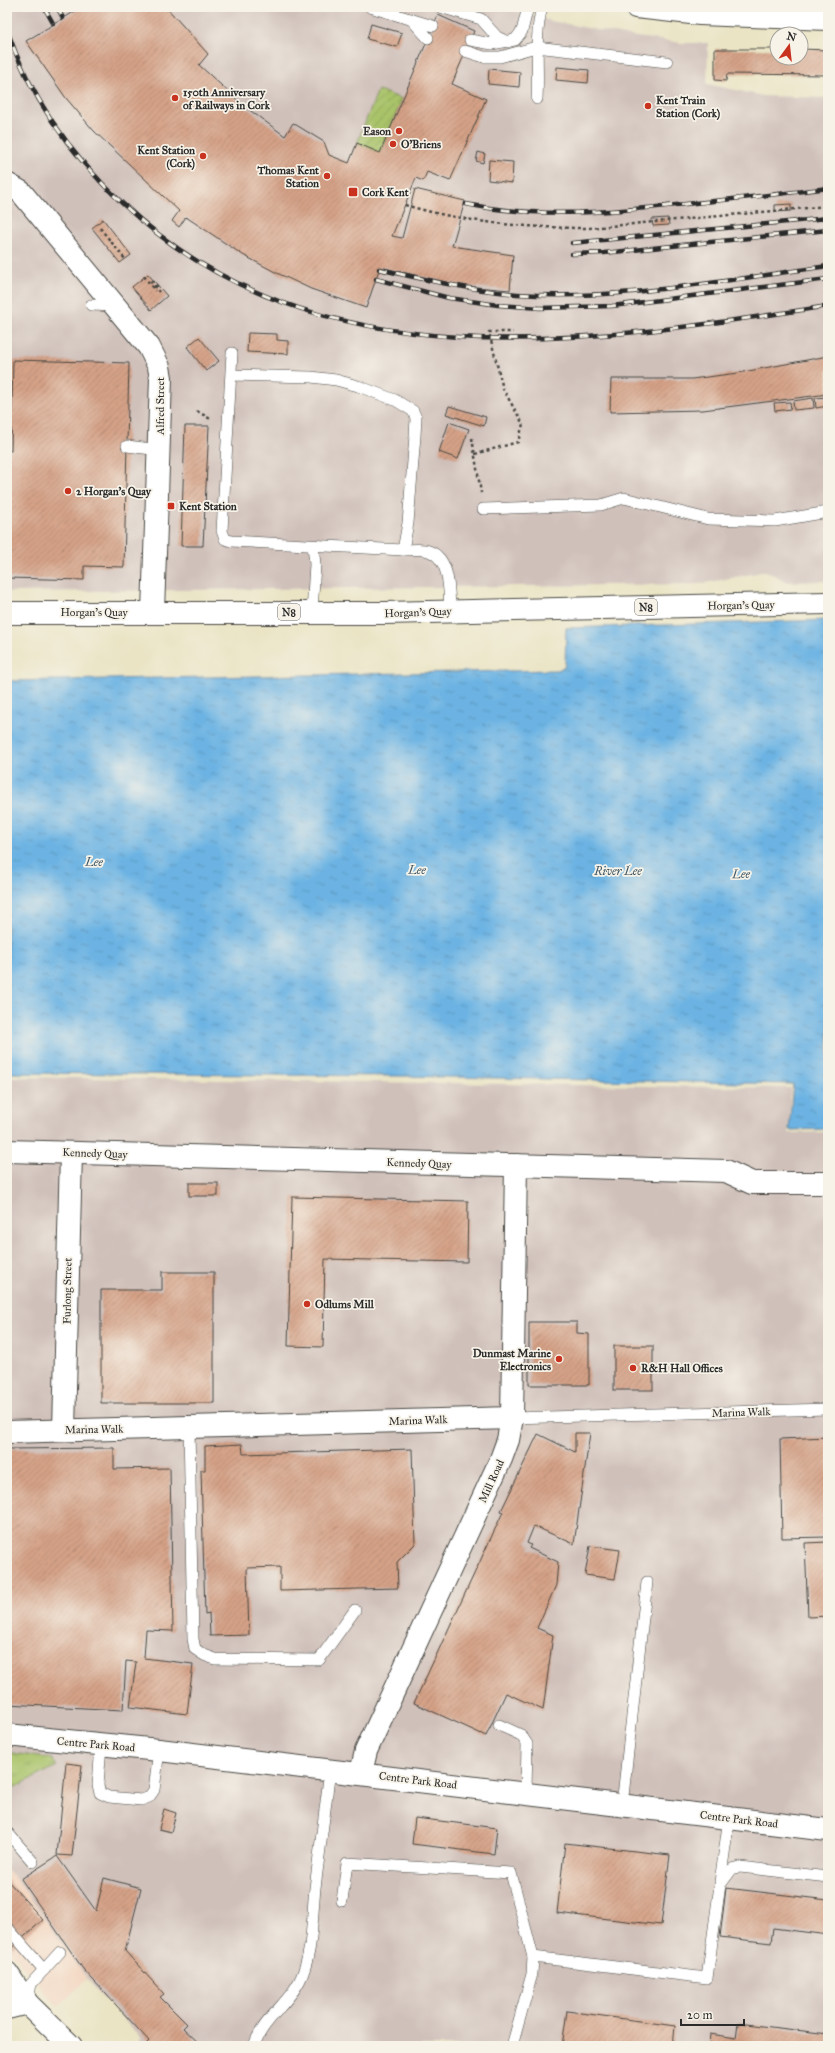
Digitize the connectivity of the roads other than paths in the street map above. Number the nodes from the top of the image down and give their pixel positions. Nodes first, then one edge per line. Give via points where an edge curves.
1 (370, 7) edge
2 (440, 7) edge
3 (528, 7) edge
4 (542, 7) edge
5 (636, 7) edge
6 (411, 19) junction
7 (828, 19) edge
8 (433, 26) dead end
9 (428, 38) dead end
10 (470, 40) dead end
11 (508, 42) junction
12 (536, 47) junction
13 (466, 51) dead end
14 (668, 62) dead end
15 (537, 99) dead end
16 (7, 184) edge
17 (91, 305) dead end
18 (116, 306) junction
19 (232, 353) dead end
20 (231, 375) junction
21 (127, 446) dead end
22 (160, 450) junction
23 (483, 509) road end
24 (828, 512) edge
25 (313, 546) junction
26 (403, 550) junction
27 (828, 604) edge
28 (450, 611) junction
29 (153, 612) junction
30 (312, 612) junction
31 (7, 613) edge
32 (7, 1151) edge
33 (71, 1152) junction
34 (516, 1165) junction
35 (828, 1183) edge
36 (828, 1409) edge
37 (512, 1418) junction
38 (189, 1427) junction
39 (64, 1430) junction
40 (7, 1432) edge
41 (647, 1582) dead end
42 (355, 1610) dead end
43 (499, 1724) dead end
44 (7, 1735) edge
45 (101, 1745) junction
46 (159, 1750) junction
47 (330, 1770) junction
48 (361, 1773) junction
49 (526, 1793) junction
50 (622, 1805) junction
51 (729, 1818) junction
52 (828, 1830) edge
53 (7, 1832) edge
54 (33, 1862) dead end
55 (828, 1877) edge
56 (720, 1885) junction
57 (342, 1901) dead end
58 (7, 1927) edge
59 (60, 1952) dead end
60 (533, 1956) junction
61 (44, 1970) junction
62 (7, 1973) edge
63 (17, 2006) edge
64 (72, 2046) edge
65 (254, 2046) edge
66 (512, 2046) edge

1 - 6 lane
2 - 11 lane via 481,19 497,37
3 - 11 lane via 519,36
4 - 12 lane
5 - 7 main road via 700,14
6 - 8 lane
6 - 9 lane
10 - 11 lane via 492,44
12 - 13 lane via 500,57 484,57
12 - 14 lane
12 - 15 lane
16 - 18 main road, Alfred Street via 21,192
17 - 18 lane
18 - 22 main road, Alfred Street via 149,347 159,367
19 - 20 lane
20 - 25 lane via 222,531 225,539
20 - 26 lane via 336,380 395,400 413,411 416,418 408,523
21 - 22 lane
22 - 29 main road, Alfred Street
23 - 24 lane via 601,505 624,498 708,519 775,521
25 - 26 lane
25 - 30 lane via 315,564
26 - 28 lane via 425,550 441,560 446,571
27 - 28 main road, Horgan's Quay / N8
28 - 30 main road, Horgan's Quay / N8
29 - 30 main road, Horgan's Quay / N8
29 - 31 main road, Horgan's Quay / N8
32 - 33 main road, Kennedy Quay
33 - 34 main road, Kennedy Quay
33 - 39 main road, Furlong Street
34 - 35 main road, Kennedy Quay via 726,1171 752,1183
34 - 37 main road, Mill Road
36 - 37 lane, Marina Walk
37 - 38 main road, Marina Walk
37 - 48 main road, Mill Road via 501,1459 366,1751
38 - 39 main road, Marina Walk
38 - 42 lane via 195,1649 215,1659 319,1660
39 - 40 main road, Marina Walk
41 - 50 lane
43 - 49 lane via 521,1735 527,1744
44 - 45 main road, Centre Park Road
45 - 46 main road, Centre Park Road
45 - 46 lane via 98,1785 100,1793 109,1797 141,1800 149,1797 154,1790
46 - 47 main road, Centre Park Road
47 - 48 main road, Centre Park Road
47 - 65 lane via 311,1941 304,1970 298,1985 264,2028
48 - 49 main road, Centre Park Road
49 - 50 main road, Centre Park Road
50 - 51 main road, Centre Park Road
51 - 52 main road, Centre Park Road
51 - 56 lane
53 - 54 lane
55 - 56 lane via 740,1866 732,1869
56 - 60 lane via 707,1978
57 - 60 lane via 347,1863 510,1873
58 - 61 lane
59 - 61 lane
60 - 66 lane via 532,1974
61 - 63 lane
62 - 63 main road
63 - 64 main road

